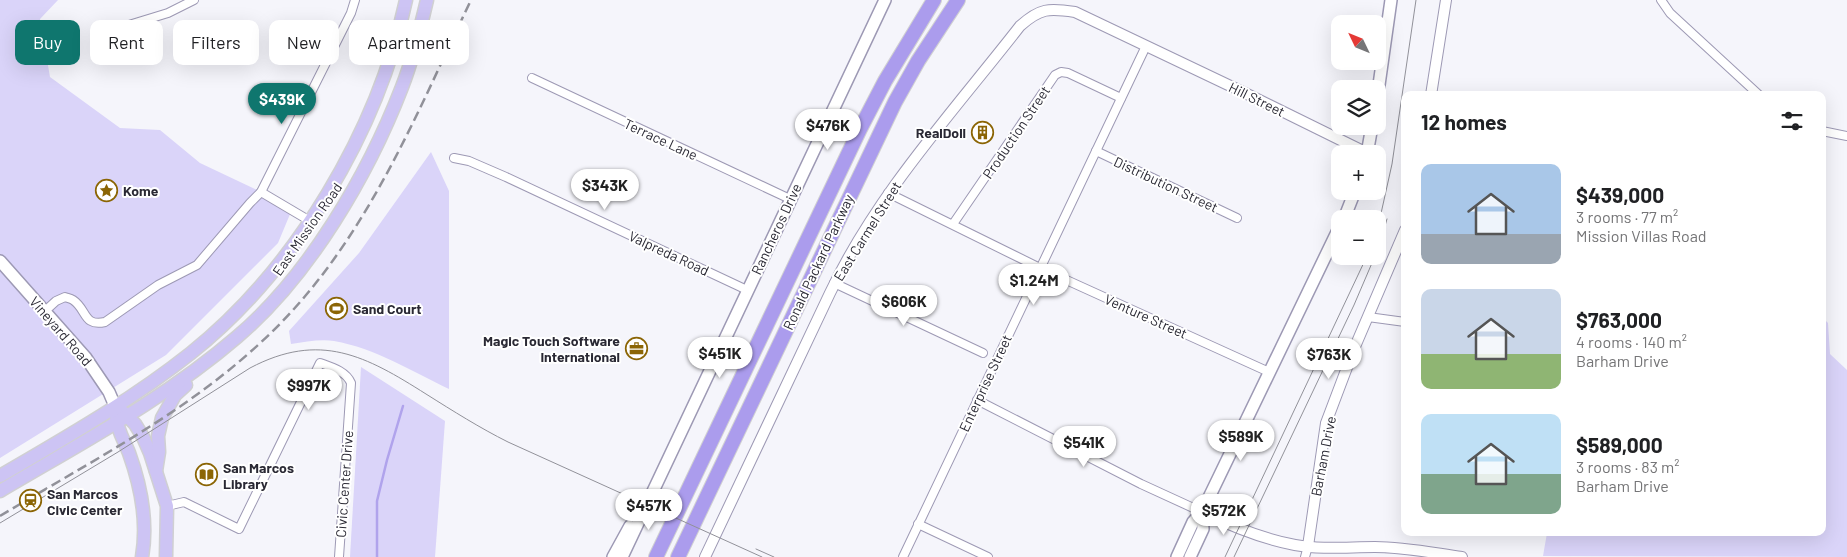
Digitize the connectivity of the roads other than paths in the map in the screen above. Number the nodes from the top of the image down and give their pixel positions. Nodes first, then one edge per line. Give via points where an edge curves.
1 (194, 0) edge
2 (355, 0) edge
3 (406, 0) edge
4 (427, 0) edge
5 (885, 0) edge
6 (934, 0) edge
7 (958, 0) edge
8 (1391, 0) edge
9 (1446, 0) edge
10 (1660, 0) edge
11 (143, 20) edge
12 (1146, 46) junction
13 (532, 78) dead end
14 (1380, 80) edge
15 (1432, 91) edge
16 (1755, 91) edge
17 (1121, 98) junction
18 (1826, 132) edge
19 (1847, 136) edge
20 (1350, 145) edge
21 (1096, 151) junction
22 (454, 158) dead end
23 (262, 192) junction
24 (888, 193) junction
25 (790, 199) junction
26 (1236, 218) dead end
27 (310, 221) junction
28 (953, 224) junction
29 (1401, 239) edge
30 (1331, 245) edge
31 (0, 260) edge
32 (1040, 268) junction
33 (834, 283) junction
34 (747, 290) junction
35 (45, 311) junction
36 (1368, 317) junction
37 (1401, 321) edge
38 (238, 336) junction
39 (983, 353) dead end
40 (1269, 372) junction
41 (977, 400) junction
42 (115, 406) junction
43 (128, 416) junction
44 (117, 422) junction
45 (668, 457) junction
46 (156, 471) junction
47 (0, 476) edge
48 (0, 491) edge
49 (167, 506) junction
50 (1202, 512) junction
51 (918, 524) junction
52 (1308, 546) junction
53 (142, 557) edge
54 (166, 557) edge
55 (339, 557) edge
56 (613, 557) edge
57 (622, 557) edge
58 (656, 557) edge
59 (678, 557) edge
60 (705, 557) edge
61 (903, 557) edge
62 (988, 557) edge
63 (1177, 557) edge
64 (1190, 557) edge
65 (1305, 557) edge
66 (1462, 557) edge

1 - 11 street
2 - 23 street
3 - 27 main road, East Mission Road via 392,55 371,108 335,180
4 - 38 main road, East Mission Road via 402,87 354,188 307,260
5 - 25 main road, Rancheros Drive
6 - 58 highway, Ronald Packard Parkway via 860,129
7 - 59 highway, Ronald Packard Parkway via 918,61 887,118
8 - 14 main road
9 - 15 street
10 - 16 street
12 - 17 street, Enterprise Street
12 - 20 street, Hill Street
12 - 24 street, East Carmel Street via 1075,12 1054,9 1030,17
13 - 25 street, Terrace Lane
17 - 21 street, Enterprise Street
17 - 28 street, Production Street via 1068,72 1055,76
18 - 19 street
21 - 26 street, Distribution Street
21 - 32 street, Enterprise Street
22 - 34 street, Valpreda Road via 506,177
23 - 27 street
23 - 35 street via 197,265 158,285 105,322 89,321 73,300 64,298
24 - 28 street, Venture Street
24 - 33 street, East Carmel Street
25 - 34 main road, Rancheros Drive
27 - 42 main road, East Mission Road via 227,322 165,373
28 - 32 street, Venture Street
29 - 36 street, Barham Drive
30 - 40 main road
31 - 35 main road, Vineyard Road
32 - 40 street, Venture Street
32 - 41 street, Enterprise Street
33 - 39 street
33 - 60 street, East Carmel Street
34 - 45 main road, Rancheros Drive
35 - 42 main road, Vineyard Road via 86,358
36 - 37 street
36 - 52 street, Barham Drive via 1326,423
38 - 43 main road, East Mission Road via 169,390
38 - 46 main road via 170,404 162,418 158,436
40 - 50 main road
41 - 50 street
41 - 51 street, Enterprise Street
42 - 43 main road
42 - 44 main road
42 - 47 main road, East Mission Road
43 - 44 main road, East Mission Road
43 - 46 main road via 142,437
44 - 48 main road, East Mission Road
44 - 53 main road via 144,510
45 - 56 main road, Rancheros Drive
45 - 57 main road, Rancheros Drive
46 - 49 main road
49 - 54 main road
49 - 55 street, Civic Center Drive via 184,502 239,530 320,363 349,377 351,383
50 - 52 street via 1279,541
50 - 63 main road via 1193,522
50 - 64 main road via 1203,529
51 - 61 street, Enterprise Street
51 - 62 street
52 - 65 street
52 - 66 street via 1376,547

